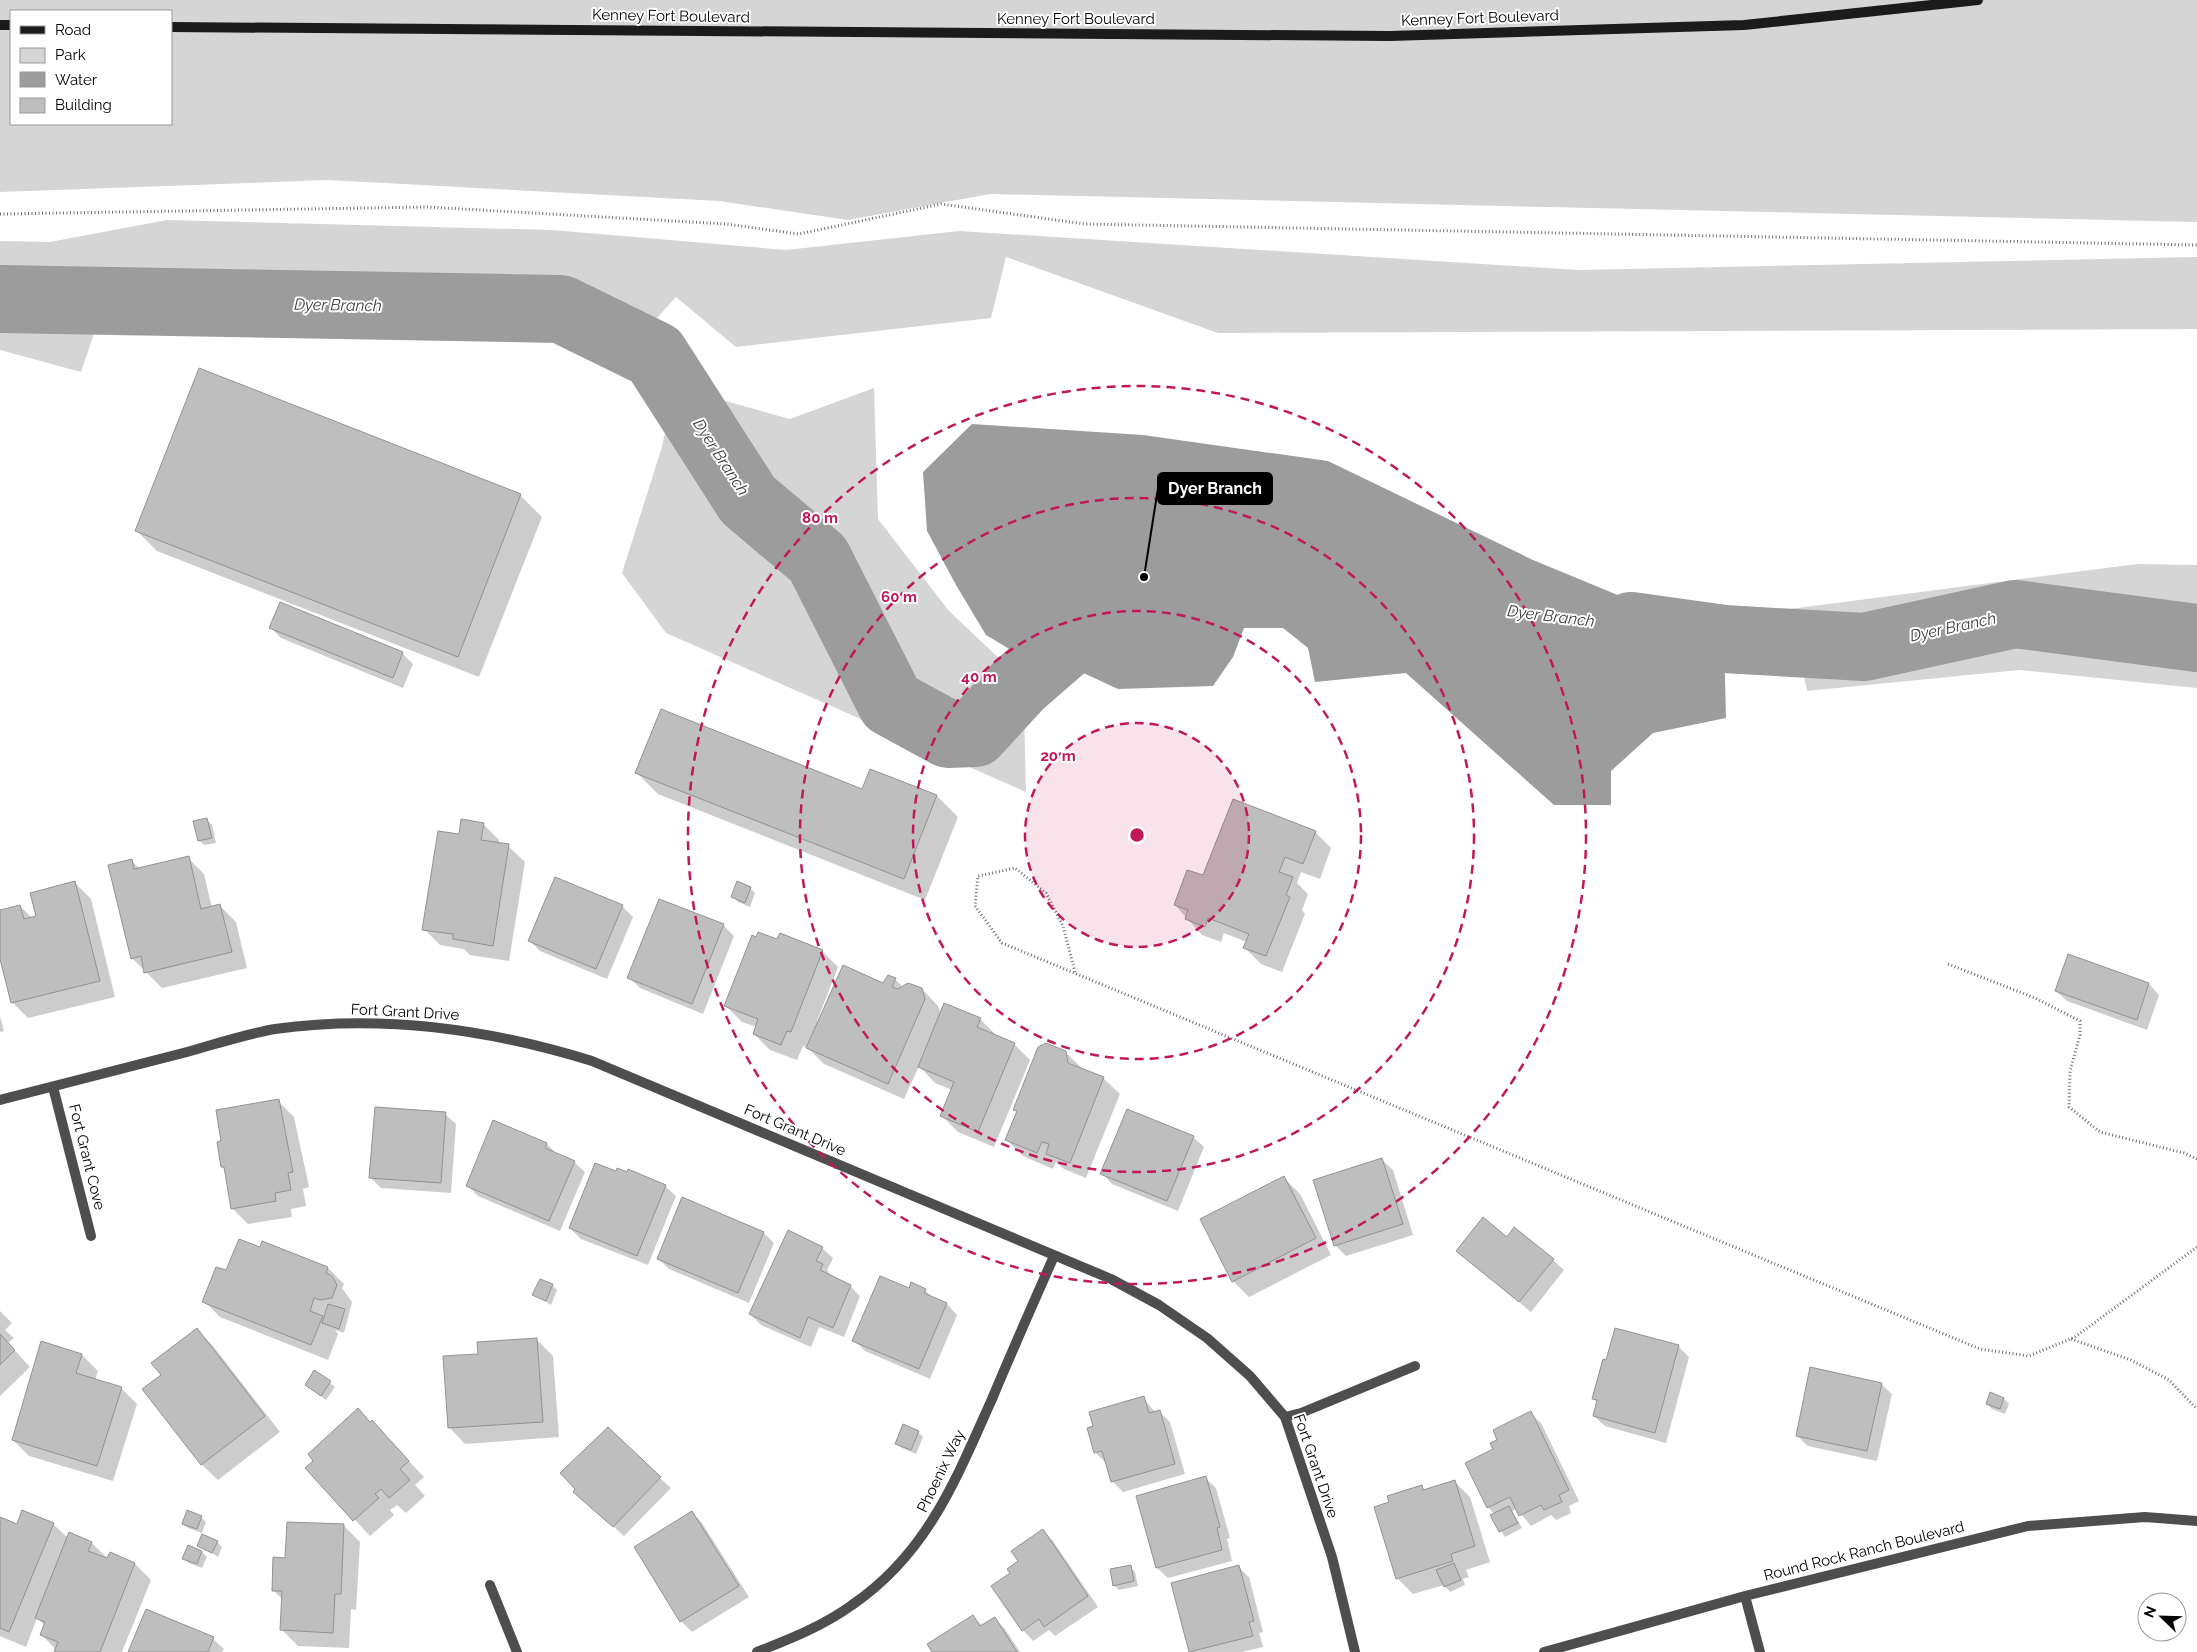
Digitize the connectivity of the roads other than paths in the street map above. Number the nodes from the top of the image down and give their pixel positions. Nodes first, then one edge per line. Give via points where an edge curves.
1 (1978, 0) edge
2 (172, 27) edge
3 (53, 1087) junction
4 (0, 1100) edge
5 (91, 1236) dead end
6 (1054, 1256) junction
7 (1415, 1366) dead end
8 (1285, 1416) junction
9 (2197, 1522) edge
10 (490, 1585) dead end
11 (1744, 1596) junction
12 (518, 1652) edge
13 (757, 1652) edge
14 (1355, 1652) edge
15 (1544, 1652) edge
16 (1760, 1652) edge

1 - 2 main road, Kenney Fort Boulevard via 1744,25 1390,36
3 - 4 street, Fort Grant Drive
3 - 5 street, Fort Grant Cove
3 - 6 street, Fort Grant Drive via 274,1029 403,1023 468,1030 592,1060
6 - 8 street, Fort Grant Drive via 1111,1279 1159,1305 1207,1338 1250,1376
6 - 13 street, Phoenix Way via 954,1485 927,1531 892,1571 852,1605 806,1632
7 - 8 street via 1301,1413
8 - 14 street, Fort Grant Drive via 1332,1557
9 - 11 street, Round Rock Ranch Boulevard via 2145,1517 2028,1526
10 - 12 street
11 - 15 street, Round Rock Ranch Boulevard
11 - 16 street

